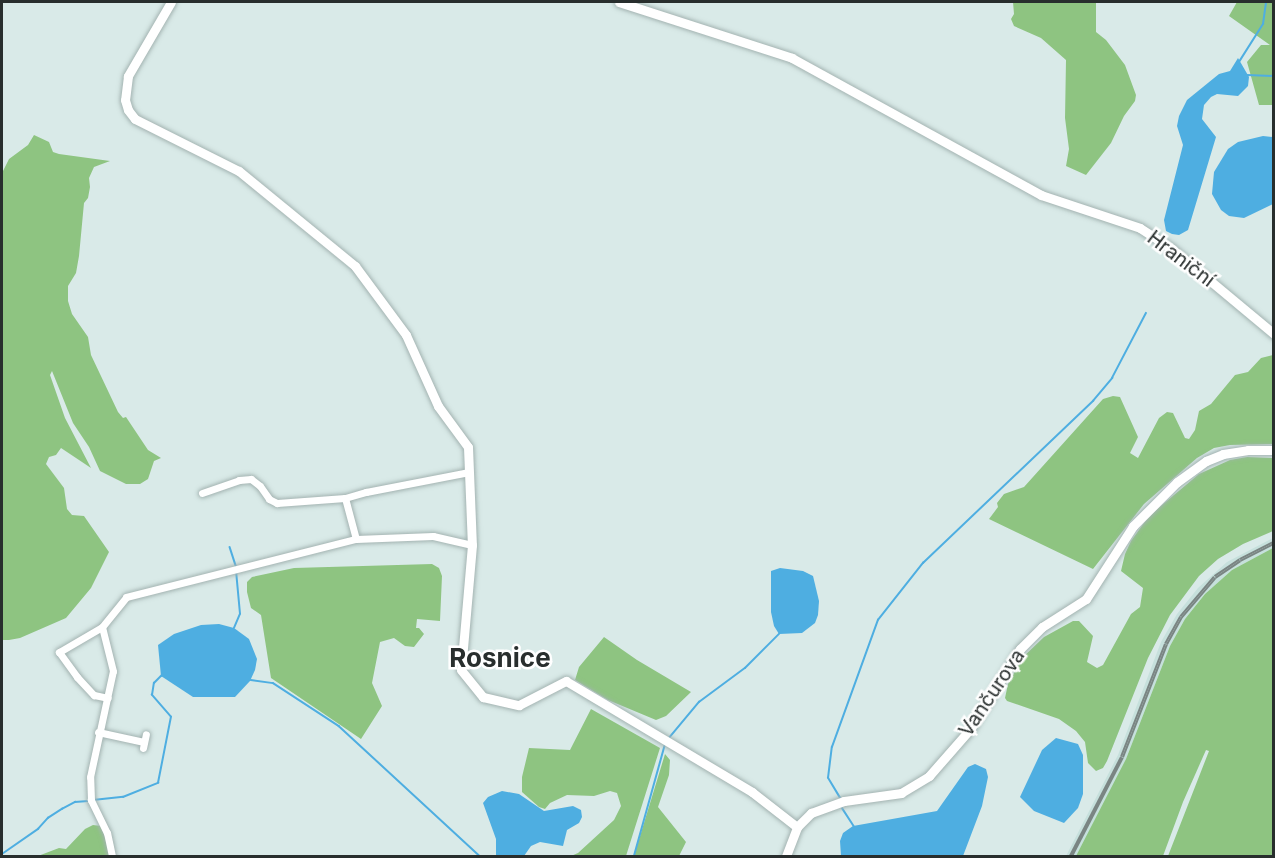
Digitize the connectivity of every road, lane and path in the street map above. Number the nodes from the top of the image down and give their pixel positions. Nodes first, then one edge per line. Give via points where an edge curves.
1 (171, 2) edge
2 (619, 2) edge
3 (1274, 334) edge
4 (1274, 450) edge
5 (469, 472) junction
6 (202, 493) dead end
7 (345, 498) junction
8 (356, 539) junction
9 (472, 545) junction
10 (102, 627) junction
11 (108, 698) junction
12 (98, 732) junction
13 (144, 741) dead end
14 (797, 827) junction
15 (112, 856) edge
16 (786, 856) edge

1 - 5 street via 128,76 128,110 135,119 239,171 355,266 406,335 438,406 468,447
2 - 3 street, Hraniční via 792,58 1041,195 1140,228 1172,249
4 - 14 street, Vančurova via 1234,451 1214,457 1152,504 1089,594 1028,640 970,728 921,783 895,795 824,807
5 - 7 street
5 - 9 street
6 - 7 street via 251,479 268,499 277,503
7 - 8 street
8 - 9 street via 433,536
8 - 10 street via 126,597
9 - 14 street via 461,670 483,698 519,705 566,681 752,792
10 - 11 street via 113,671
10 - 11 street via 59,652 94,695
11 - 12 street
12 - 13 street
12 - 15 street via 90,777 91,800 107,833
14 - 16 street

